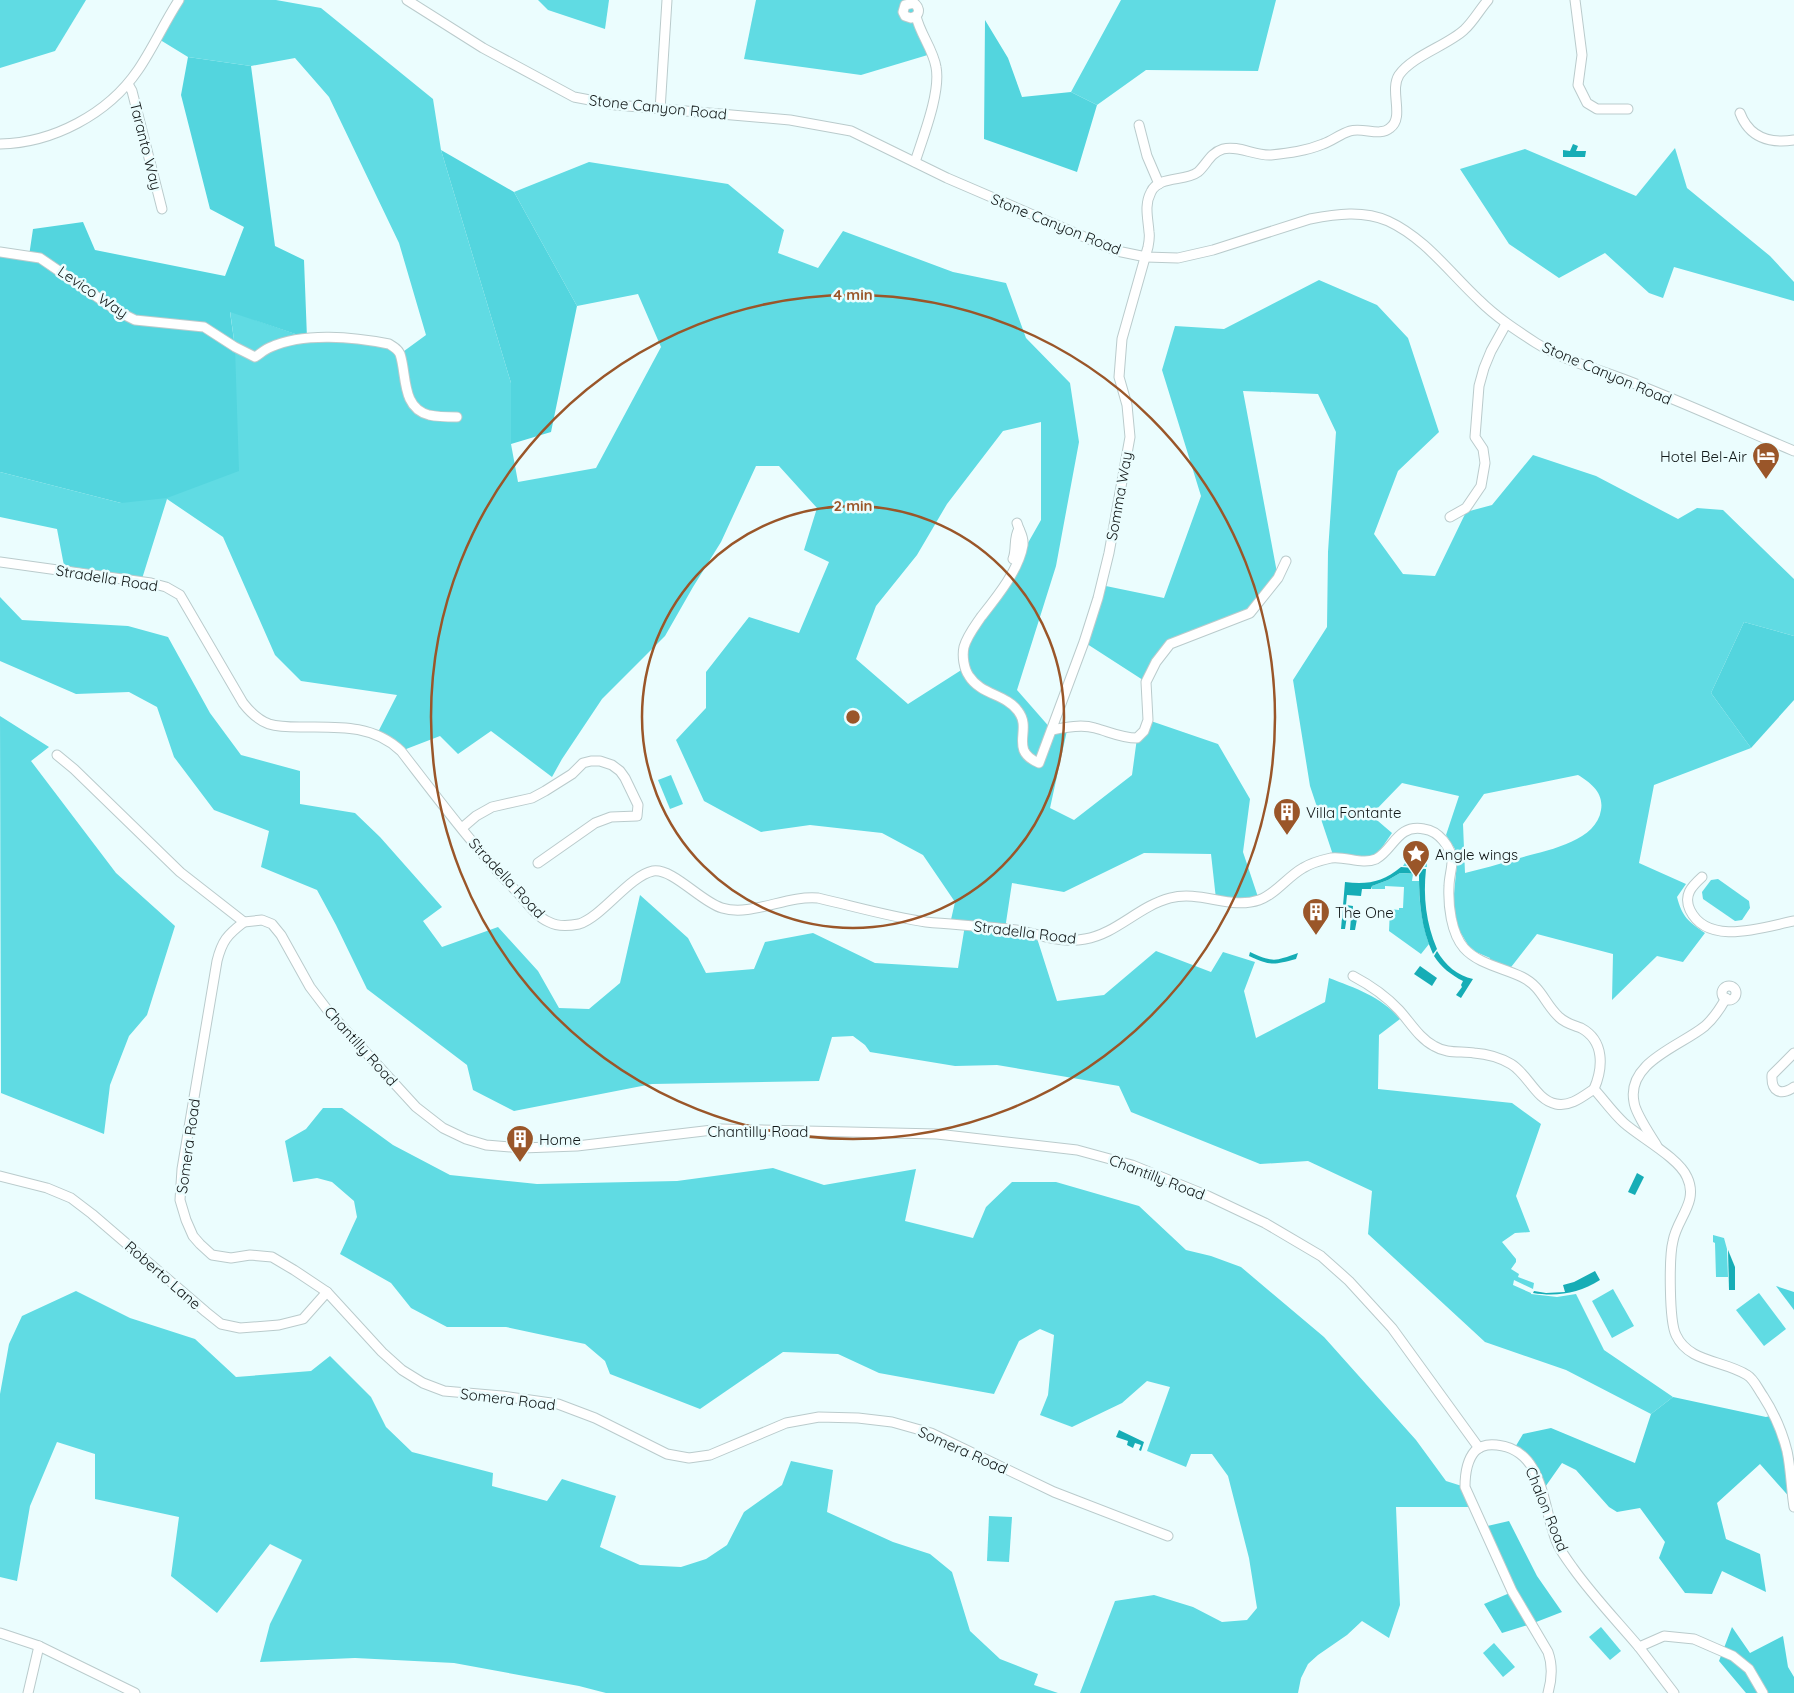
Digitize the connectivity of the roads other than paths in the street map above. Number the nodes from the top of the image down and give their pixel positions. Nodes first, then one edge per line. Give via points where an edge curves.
1 (179, 0) edge
2 (408, 0) edge
3 (667, 0) edge
4 (1488, 0) edge
5 (1575, 0) edge
6 (916, 16) dead end
7 (128, 84) junction
8 (1628, 109) dead end
9 (660, 110) junction
10 (1740, 113) dead end
11 (1139, 125) dead end
12 (1794, 140) edge
13 (0, 144) edge
14 (915, 162) junction
15 (1159, 184) junction
16 (162, 209) dead end
17 (0, 252) edge
18 (1146, 257) junction
19 (1506, 324) junction
20 (457, 417) dead end
21 (1794, 451) edge
22 (1450, 517) dead end
23 (1018, 526) dead end
24 (1286, 561) dead end
25 (0, 562) edge
26 (1052, 730) junction
27 (57, 755) dead end
28 (462, 828) junction
29 (538, 863) dead end
30 (1702, 877) dead end
31 (1794, 921) edge
32 (244, 922) junction
33 (1353, 976) dead end
34 (1726, 998) dead end
35 (1794, 1054) edge
36 (1794, 1087) edge
37 (1594, 1089) junction
38 (1658, 1148) junction
39 (0, 1176) edge
40 (327, 1292) junction
41 (1478, 1448) junction
42 (1794, 1508) edge
43 (1168, 1536) dead end
44 (0, 1633) edge
45 (39, 1646) junction
46 (1639, 1647) junction
47 (28, 1693) edge
48 (135, 1693) edge
49 (1548, 1693) edge
50 (1674, 1693) edge
51 (1763, 1693) edge

1 - 7 street
2 - 9 street, Stone Canyon Road via 483,48 574,97
3 - 9 street
4 - 15 street via 1464,30 1400,74 1395,83 1396,122 1384,132 1356,129 1298,152 1268,155 1223,149 1215,152 1193,175
5 - 8 street via 1582,55 1578,85 1587,102 1597,109
6 - 14 street via 936,66 937,78
7 - 13 street via 102,107 67,128 30,140
7 - 16 street, Taranto Way
9 - 14 street, Stone Canyon Road via 790,120 851,131
10 - 12 street via 1744,124 1754,134 1781,142
11 - 15 street
14 - 18 street, Stone Canyon Road via 1088,240
15 - 18 street, Somma Way via 1150,193 1148,202
17 - 20 street, Levico Way via 40,258 135,320 204,327 254,358 270,347 307,338 333,337 389,344 400,354 405,386 418,409 428,415
18 - 19 street, Stone Canyon Road via 1178,258 1326,216 1373,217 1396,225 1422,242
18 - 26 street, Somma Way via 1122,339 1119,377 1127,405 1130,437 1109,554 1098,598
19 - 21 street, Stone Canyon Road via 1555,354
19 - 22 street via 1484,368 1479,386 1475,438 1483,449 1481,486 1466,508
23 - 26 street, Somma Way via 1023,544 1017,565 973,628 964,646 963,657 968,674 976,685 1008,702 1020,714 1024,752 1029,759 1039,763
24 - 26 street via 1278,578 1250,612 1170,644 1146,682 1148,720 1137,738 1116,736 1094,727 1068,726
25 - 28 street, Stradella Road via 151,583 180,595 243,703 258,718 282,727 364,730 392,742
27 - 32 street via 180,872
28 - 29 street via 492,807 532,798 572,774 583,763 600,761 620,771 638,805 637,816 611,817 595,823
28 - 37 street, Stradella Road via 540,916 559,926 580,923 633,882 653,871 671,876 708,902 734,911 805,896 924,922 1018,931 1075,941 1100,936 1155,903 1170,898 1202,896 1245,903 1259,900 1272,894 1302,868 1334,858 1374,859 1401,834 1426,829 1444,841 1449,850 1452,861 1449,904 1452,923 1464,948 1532,983 1559,1018 1590,1035 1601,1058
30 - 31 street via 1692,886 1687,903 1692,914 1710,929 1731,932
32 - 40 street, Somera Road via 230,932 217,961 182,1169 180,1200 193,1236 212,1255 272,1257
32 - 41 street, Chantilly Road via 262,920 272,924 329,1012 416,1107 443,1128 486,1145 522,1148 577,1146 721,1129 937,1134 1077,1150 1132,1165 1208,1196 1265,1223 1321,1256 1349,1281 1392,1328
33 - 37 street via 1382,994 1434,1047 1449,1053 1473,1052 1495,1056 1512,1064 1544,1099 1568,1104
34 - 38 street via 1704,1026 1651,1062 1639,1074 1633,1088 1634,1103
35 - 36 street via 1772,1075 1772,1082 1780,1092
37 - 38 street via 1624,1122
38 - 42 street via 1687,1176 1691,1188 1691,1198 1677,1226 1671,1251 1672,1323 1676,1335 1694,1355 1738,1370 1754,1382 1780,1429 1787,1452
39 - 40 street, Roberto Lane via 71,1198 222,1324 240,1328 279,1326 303,1318
40 - 43 street, Somera Road via 402,1370 444,1391 558,1404 595,1418 667,1454 689,1458 710,1454 778,1426 819,1417 892,1422 930,1433 1054,1492
41 - 46 street, Chalon Road via 1492,1444 1507,1447 1527,1460 1542,1490 1558,1545
41 - 49 street via 1469,1463 1465,1487 1512,1591 1548,1652 1552,1672
44 - 45 street
45 - 47 street
45 - 48 street
46 - 50 street, Chalon Road
46 - 51 street via 1664,1636 1694,1639 1733,1656 1749,1669

